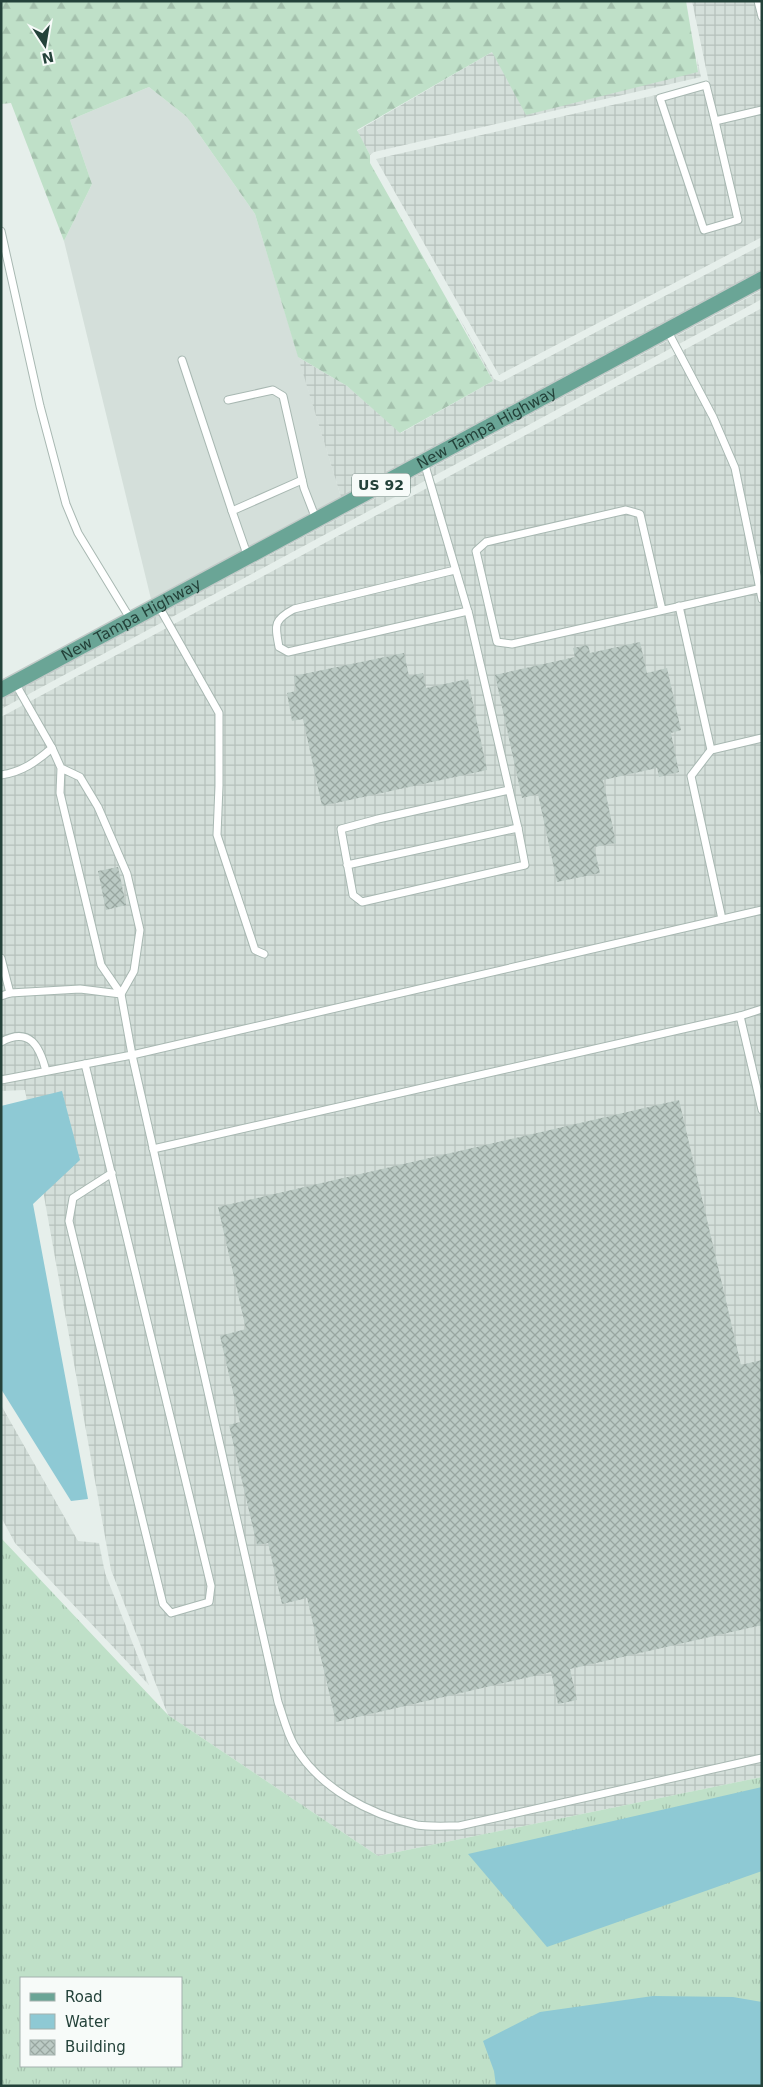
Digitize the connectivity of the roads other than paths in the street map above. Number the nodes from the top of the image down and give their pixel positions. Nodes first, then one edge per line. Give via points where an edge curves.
1 (758, 1) edge
2 (762, 17) edge
3 (762, 110) edge
4 (715, 121) junction
5 (1, 231) edge
6 (762, 279) edge
7 (667, 330) junction
8 (182, 360) dead end
9 (228, 400) dead end
10 (424, 462) junction
11 (302, 480) junction
12 (232, 512) junction
13 (316, 520) junction
14 (248, 557) junction
15 (455, 570) junction
16 (761, 588) edge
17 (762, 598) edge
18 (158, 605) junction
19 (679, 606) junction
20 (662, 610) junction
21 (468, 611) junction
22 (131, 620) junction
23 (15, 683) junction
24 (1, 690) edge
25 (762, 738) edge
26 (52, 748) junction
27 (711, 750) junction
28 (61, 768) junction
29 (1, 776) edge
30 (509, 790) junction
31 (518, 828) junction
32 (347, 865) junction
33 (762, 910) edge
34 (722, 919) junction
35 (264, 954) dead end
36 (1, 958) edge
37 (10, 993) junction
38 (121, 994) junction
39 (1, 996) edge
40 (762, 1009) edge
41 (740, 1016) junction
42 (1, 1042) edge
43 (132, 1055) junction
44 (85, 1064) junction
45 (46, 1071) junction
46 (1, 1080) edge
47 (762, 1110) edge
48 (153, 1150) junction
49 (112, 1173) junction
50 (762, 1758) edge

1 - 2 lane
3 - 4 lane
4 - 4 lane via 738,220 704,230 660,98 706,85
5 - 22 lane via 40,406 66,504 78,533
6 - 7 main road, New Tampa Highway / US 92
7 - 10 main road, New Tampa Highway / US 92
7 - 16 lane via 729,452
8 - 12 lane
9 - 11 lane via 273,390 283,396
10 - 13 main road, New Tampa Highway / US 92
10 - 15 lane
11 - 12 lane
11 - 13 lane
12 - 14 lane
13 - 14 main road, New Tampa Highway / US 92
14 - 18 main road, New Tampa Highway / US 92
15 - 21 lane
15 - 21 lane via 294,609 282,616 276,626 279,647 288,652
16 - 17 lane
16 - 19 lane
18 - 22 main road, New Tampa Highway / US 92
18 - 35 lane via 219,713 217,836 255,950
19 - 20 lane
19 - 27 lane
20 - 20 lane via 512,644 497,642 476,551 486,542 626,510 640,514
21 - 30 lane
22 - 23 main road, New Tampa Highway / US 92
23 - 24 main road, New Tampa Highway / US 92
23 - 26 lane
25 - 27 lane
26 - 28 lane
26 - 29 lane via 35,764
27 - 34 lane via 691,776
28 - 38 lane via 60,793 101,965
28 - 38 lane via 80,777 98,807 127,874 140,930 134,971
30 - 31 lane
30 - 32 lane via 341,829
31 - 32 lane
31 - 32 lane via 525,865 362,902 353,895
33 - 34 lane
34 - 43 lane
36 - 37 lane
37 - 38 lane via 80,989
37 - 39 lane
38 - 43 lane
40 - 41 lane
41 - 47 lane
41 - 48 lane
42 - 45 lane via 16,1036 32,1040 41,1053
43 - 44 lane
43 - 48 lane
44 - 45 lane
44 - 49 lane
45 - 46 lane
48 - 50 lane via 278,1702 294,1745 312,1770 339,1792 370,1810 418,1825 459,1826
49 - 49 lane via 211,1586 208,1602 171,1613 163,1604 69,1221 73,1198

